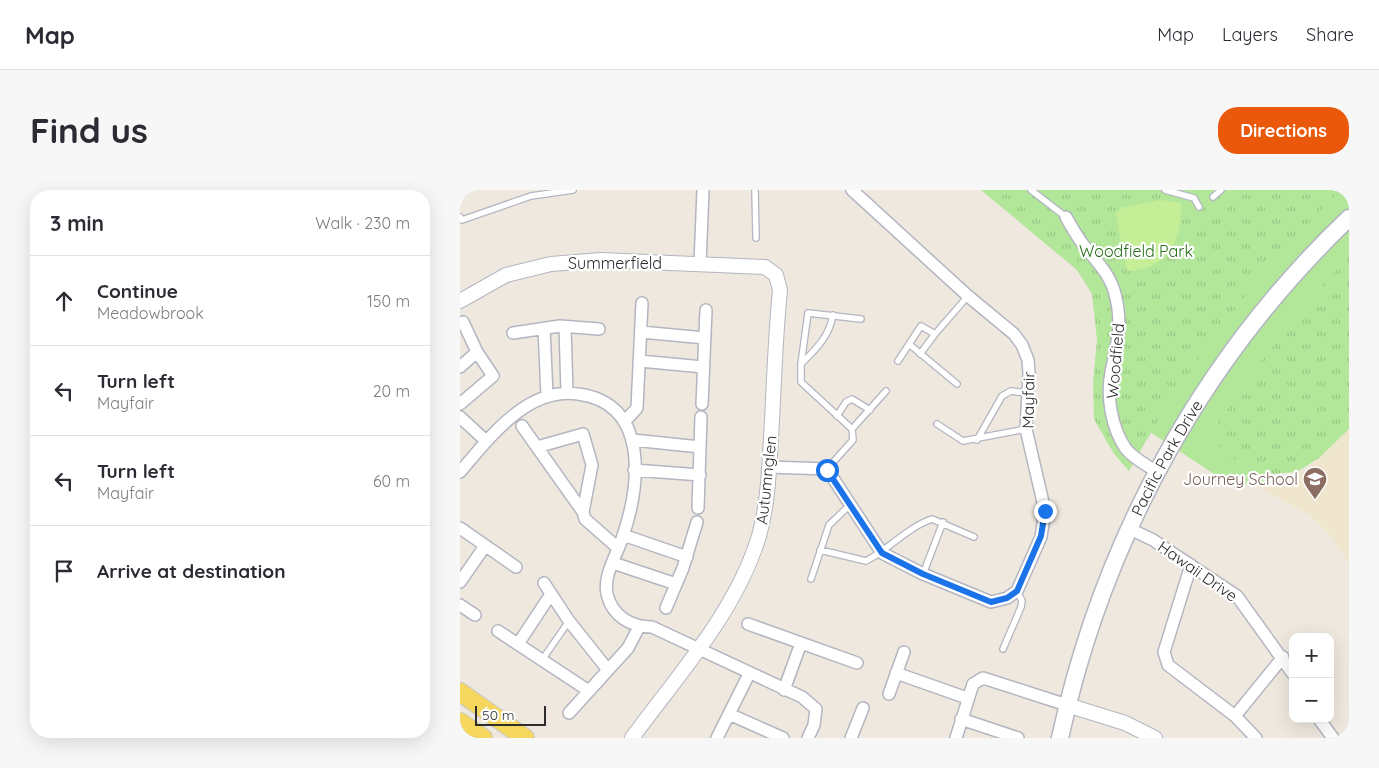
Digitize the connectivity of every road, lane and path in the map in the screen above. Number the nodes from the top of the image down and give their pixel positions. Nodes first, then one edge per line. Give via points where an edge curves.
1 (573, 190) edge
2 (703, 190) edge
3 (755, 190) edge
4 (852, 190) edge
5 (1031, 190) edge
6 (1165, 190) edge
7 (1220, 190) edge
8 (1213, 197) dead end
9 (1199, 207) dead end
10 (460, 217) edge
11 (1066, 217) joint
12 (1349, 218) edge
13 (756, 238) dead end
14 (700, 264) junction
15 (776, 275) joint
16 (968, 296) junction
17 (460, 301) edge
18 (642, 303) dead end
19 (706, 310) dead end
20 (833, 315) junction
21 (861, 319) dead end
22 (463, 322) dead end
23 (565, 327) junction
24 (544, 328) junction
25 (600, 329) dead end
26 (641, 332) junction
27 (513, 333) dead end
28 (935, 334) junction
29 (705, 338) junction
30 (909, 344) junction
31 (477, 352) junction
32 (920, 354) junction
33 (640, 361) junction
34 (898, 361) dead end
35 (801, 364) junction
36 (460, 366) edge
37 (703, 367) junction
38 (957, 384) dead end
39 (886, 391) dead end
40 (566, 392) junction
41 (1027, 393) junction
42 (546, 395) junction
43 (460, 404) edge
44 (702, 404) dead end
45 (870, 410) junction
46 (837, 416) junction
47 (460, 417) edge
48 (701, 417) dead end
49 (626, 420) junction
50 (937, 424) dead end
51 (522, 426) dead end
52 (852, 429) junction
53 (1026, 429) junction
54 (633, 440) junction
55 (978, 440) junction
56 (486, 441) junction
57 (537, 447) junction
58 (700, 447) junction
59 (1160, 466) junction
60 (769, 467) junction
61 (634, 470) junction
62 (827, 470) junction
63 (460, 472) edge
64 (700, 475) junction
65 (851, 504) junction
66 (698, 508) dead end
67 (583, 512) junction
68 (697, 522) dead end
69 (943, 522) junction
70 (1128, 528) junction
71 (460, 529) edge
72 (623, 535) junction
73 (974, 537) dead end
74 (485, 546) junction
75 (618, 548) junction
76 (820, 550) junction
77 (882, 553) junction
78 (687, 556) junction
79 (613, 563) junction
80 (1191, 565) junction
81 (516, 567) dead end
82 (923, 574) junction
83 (811, 579) dead end
84 (460, 582) edge
85 (544, 583) dead end
86 (676, 584) junction
87 (1017, 591) junction
88 (551, 594) junction
89 (460, 605) edge
90 (666, 608) dead end
91 (475, 615) dead end
92 (569, 621) junction
93 (748, 624) dead end
94 (639, 627) junction
95 (498, 631) dead end
96 (801, 643) junction
97 (518, 644) junction
98 (699, 648) junction
99 (1004, 648) dead end
100 (904, 652) dead end
101 (1283, 657) junction
102 (542, 660) junction
103 (857, 663) dead end
104 (1289, 667) edge
105 (608, 670) junction
106 (896, 673) junction
107 (749, 674) junction
108 (784, 690) junction
109 (590, 691) junction
110 (889, 694) dead end
111 (461, 695) edge
112 (967, 698) junction
113 (1067, 705) junction
114 (863, 708) dead end
115 (569, 713) dead end
116 (729, 714) junction
117 (1235, 716) junction
118 (961, 719) junction
119 (460, 722) edge
120 (1322, 723) edge
121 (996, 735) edge
122 (483, 738) edge
123 (526, 738) edge
124 (632, 738) edge
125 (717, 738) edge
126 (783, 738) edge
127 (808, 738) edge
128 (851, 738) edge
129 (956, 738) edge
130 (1018, 738) edge
131 (1060, 738) edge
132 (1155, 738) edge
133 (1256, 738) edge
134 (1333, 738) edge

1 - 10 lane via 531,196 462,220
2 - 14 street
3 - 13 lane
4 - 16 street, Mayfair
5 - 11 lane
6 - 9 lane via 1194,198
7 - 8 lane
11 - 59 street, Woodfield via 1102,267 1115,292 1120,322 1110,401 1115,426 1126,449 1137,459
12 - 59 main road, Pacific Park Drive via 1270,302 1221,366
14 - 15 street, Summerfield via 764,268
14 - 17 street, Summerfield via 601,260 551,264 506,275
15 - 60 street, Autumnglen via 780,290
16 - 28 lane
16 - 41 street, Mayfair via 1014,334 1022,345 1030,373
18 - 26 street
19 - 29 street
20 - 21 lane
20 - 35 lane via 830,330
20 - 35 lane via 808,313
22 - 31 street
23 - 24 street
23 - 25 street
23 - 40 street
24 - 27 street
24 - 42 street
26 - 29 street
26 - 33 street
28 - 30 lane via 921,326
28 - 32 lane
29 - 37 street
30 - 32 lane
30 - 34 lane
31 - 36 street
31 - 43 street via 493,376
32 - 38 lane
33 - 37 street
33 - 49 street via 637,408
35 - 46 lane via 801,382
37 - 44 street
39 - 45 lane
40 - 42 street
40 - 49 street via 602,400
41 - 53 street, Mayfair
41 - 55 lane via 1010,391 1002,396
42 - 56 street via 531,403
45 - 46 lane via 852,399 846,402
45 - 52 lane
46 - 52 lane
47 - 56 street
48 - 58 street
49 - 54 street
50 - 55 lane via 963,441
51 - 57 street
52 - 62 lane via 853,440
53 - 55 lane
53 - 87 street, Mayfair via 1045,518 1041,536
54 - 58 street
54 - 61 street
56 - 63 street
57 - 67 street
57 - 67 street via 583,434 592,466
58 - 64 street
59 - 70 main road, Pacific Park Drive
60 - 62 street
60 - 98 street, Autumnglen via 759,536 734,594
61 - 64 street
61 - 72 street
62 - 65 street
64 - 66 street
65 - 76 lane via 829,526
65 - 77 street
67 - 75 street via 586,519
68 - 78 street
69 - 73 lane
69 - 77 lane via 932,519 923,522
69 - 82 lane
70 - 80 street, Hawaii Drive
70 - 113 main road, Pacific Park Drive via 1094,610
71 - 74 street
72 - 75 street
72 - 78 street
74 - 81 street
74 - 84 street
75 - 79 street
76 - 77 lane via 866,561
76 - 83 lane
77 - 82 street
78 - 86 street
79 - 86 street
79 - 94 street via 606,579 611,606 618,616
80 - 101 street, Hawaii Drive via 1237,596
80 - 117 street via 1164,652 1168,665
82 - 87 street via 991,602 1007,598
85 - 88 street
86 - 90 street
87 - 99 lane via 1022,607
88 - 92 street
88 - 97 street
89 - 91 street
92 - 102 lane
92 - 105 street
93 - 96 street
94 - 98 street via 652,627
94 - 105 street via 628,648
95 - 97 street
96 - 103 street
96 - 108 street
97 - 102 street
98 - 107 street
98 - 124 street, Autumnglen
100 - 106 street
101 - 104 street, Hawaii Drive
101 - 117 street
102 - 109 street
105 - 109 street
106 - 110 street
106 - 112 street
107 - 108 street
107 - 116 street
108 - 127 street via 802,697 816,709
109 - 115 street
111 - 123 main road
112 - 113 street via 973,684 983,678
112 - 118 street
113 - 131 main road, Pacific Park Drive
113 - 132 street via 1125,723
114 - 128 street
116 - 125 street
116 - 126 street
117 - 133 street
118 - 121 street
118 - 129 street
119 - 122 main road
120 - 134 street
121 - 130 street

